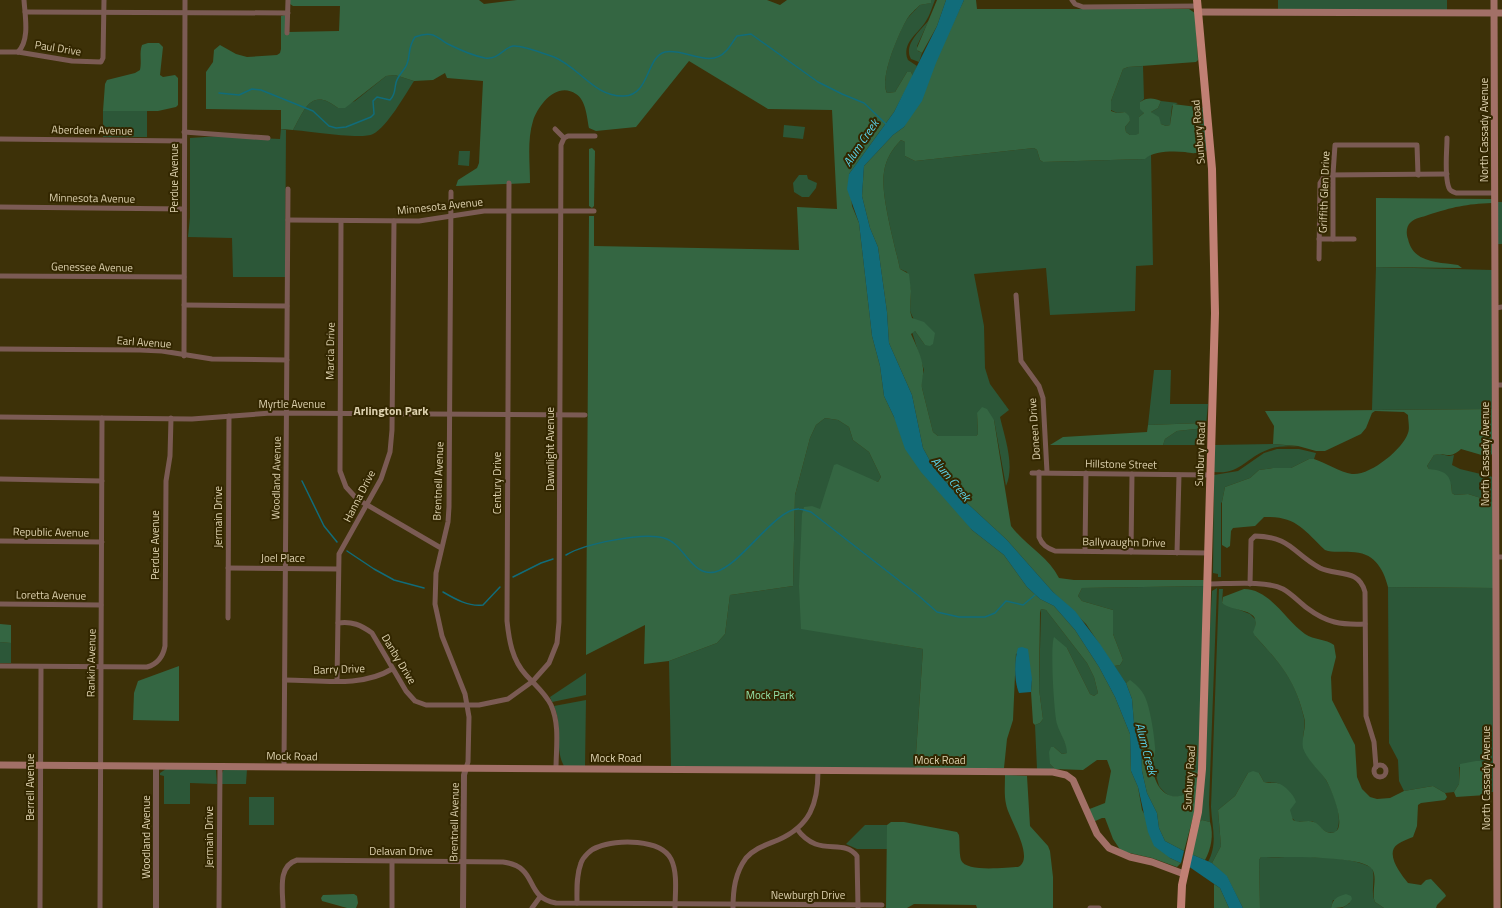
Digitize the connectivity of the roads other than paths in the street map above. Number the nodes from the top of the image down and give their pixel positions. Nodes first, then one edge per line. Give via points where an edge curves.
1 (24, 0) edge
2 (104, 0) edge
3 (185, 0) edge
4 (288, 0) edge
5 (1072, 0) edge
6 (1494, 0) edge
7 (1198, 6) edge
8 (24, 12) junction
9 (104, 12) junction
10 (185, 12) junction
11 (288, 13) junction
12 (1498, 13) edge
13 (287, 33) dead end
14 (0, 52) edge
15 (18, 52) junction
16 (555, 129) dead end
17 (184, 132) junction
18 (596, 136) dead end
19 (268, 138) dead end
20 (564, 138) junction
21 (1447, 138) dead end
22 (0, 139) edge
23 (184, 141) junction
24 (1333, 174) junction
25 (1447, 174) junction
26 (1418, 175) junction
27 (509, 183) dead end
28 (288, 189) dead end
29 (451, 192) dead end
30 (1495, 193) junction
31 (0, 207) edge
32 (184, 209) junction
33 (509, 212) junction
34 (561, 212) junction
35 (594, 212) dead end
36 (451, 216) junction
37 (288, 220) junction
38 (340, 221) junction
39 (394, 221) junction
40 (1319, 239) junction
41 (1333, 239) junction
42 (1354, 239) dead end
43 (1319, 259) dead end
44 (0, 276) edge
45 (184, 277) junction
46 (1016, 295) dead end
47 (184, 304) junction
48 (287, 306) junction
49 (1499, 307) edge
50 (0, 349) edge
51 (184, 356) junction
52 (287, 360) junction
53 (1499, 385) edge
54 (287, 414) junction
55 (339, 414) junction
56 (393, 414) junction
57 (449, 415) junction
58 (507, 415) junction
59 (561, 415) junction
60 (585, 415) dead end
61 (229, 416) junction
62 (0, 417) edge
63 (102, 418) junction
64 (171, 418) junction
65 (1039, 472) junction
66 (1047, 472) junction
67 (1032, 473) dead end
68 (1086, 473) junction
69 (1132, 474) junction
70 (1179, 475) junction
71 (1210, 475) junction
72 (0, 479) edge
73 (102, 481) junction
74 (367, 505) junction
75 (0, 541) edge
76 (102, 542) junction
77 (441, 548) junction
78 (1085, 551) junction
79 (1131, 552) junction
80 (1177, 553) junction
81 (1209, 553) junction
82 (1499, 557) edge
83 (228, 568) junction
84 (286, 568) junction
85 (338, 568) junction
86 (1208, 584) junction
87 (1250, 584) junction
88 (0, 604) edge
89 (101, 605) junction
90 (228, 618) dead end
91 (338, 623) junction
92 (1364, 624) junction
93 (0, 666) edge
94 (41, 667) junction
95 (101, 667) junction
96 (392, 669) junction
97 (285, 680) junction
98 (337, 681) junction
99 (533, 681) junction
100 (1499, 694) edge
101 (467, 706) junction
102 (0, 765) edge
103 (40, 766) junction
104 (100, 766) junction
105 (156, 766) junction
106 (220, 767) junction
107 (284, 767) junction
108 (1376, 767) dead end
109 (466, 768) junction
110 (556, 769) junction
111 (818, 771) junction
112 (1499, 823) edge
113 (797, 829) junction
114 (392, 861) junction
115 (463, 861) junction
116 (1184, 872) junction
117 (540, 897) junction
118 (577, 903) junction
119 (882, 905) dead end
120 (675, 906) edge
121 (733, 906) edge
122 (858, 907) edge
123 (40, 908) edge
124 (100, 908) edge
125 (156, 908) edge
126 (219, 908) edge
127 (283, 908) edge
128 (392, 908) edge
129 (463, 908) edge
130 (532, 908) edge
131 (1090, 908) edge
132 (1099, 908) edge
133 (1181, 908) edge
134 (1497, 908) edge

1 - 8 street
2 - 9 street
3 - 10 street, Perdue Avenue
4 - 11 street
5 - 7 street via 1083,7
6 - 12 main road, North Cassady Avenue
7 - 12 main road
7 - 71 main road, Sunbury Road via 1212,175 1215,313
8 - 9 street
8 - 15 street via 25,39
9 - 10 street
9 - 15 street, Paul Drive via 101,62 72,61
10 - 11 street
10 - 17 street, Perdue Avenue
11 - 13 street
12 - 30 main road, North Cassady Avenue
14 - 15 street, Paul Drive
16 - 20 street
17 - 19 street
17 - 23 street, Perdue Avenue
18 - 20 street
20 - 34 street, Dawnlight Avenue
21 - 25 street
22 - 23 street, Aberdeen Avenue
23 - 32 street, Perdue Avenue
24 - 26 street
24 - 26 street, Griffith Glen Drive via 1336,145 1417,146
24 - 40 street via 1325,175 1320,183
24 - 41 street, Griffith Glen Drive
25 - 26 street
25 - 30 street via 1448,187 1456,193
27 - 33 street, Century Drive
28 - 37 street, Woodland Avenue
29 - 36 street, Brentnell Avenue
30 - 49 main road, North Cassady Avenue
31 - 32 street, Minnesota Avenue
32 - 45 street, Perdue Avenue
33 - 34 street, Minnesota Avenue
33 - 36 street, Minnesota Avenue
33 - 58 street, Century Drive
34 - 35 street, Minnesota Avenue
34 - 59 street, Dawnlight Avenue
36 - 39 street, Minnesota Avenue via 419,221
36 - 57 street, Brentnell Avenue
37 - 38 street, Minnesota Avenue
37 - 48 street, Woodland Avenue
38 - 39 street, Minnesota Avenue
38 - 55 street, Marcia Drive
39 - 56 street, Hanna Drive
40 - 41 street
40 - 43 street
41 - 42 street
44 - 45 street, Genessee Avenue
45 - 47 street, Perdue Avenue
46 - 66 street, Doneen Drive via 1021,361 1039,386 1043,398
47 - 48 street
47 - 51 street, Perdue Avenue
48 - 52 street, Woodland Avenue
49 - 53 main road, North Cassady Avenue
50 - 51 street, Earl Avenue via 140,350
51 - 52 street, Earl Avenue
52 - 54 street, Woodland Avenue
53 - 82 main road, North Cassady Avenue
54 - 55 street, Myrtle Avenue
54 - 61 street, Myrtle Avenue
54 - 84 street, Woodland Avenue
55 - 56 street, Myrtle Avenue
55 - 74 street, Marcia Drive via 340,471 346,487 357,500
56 - 57 street, Myrtle Avenue
56 - 74 street, Hanna Drive via 390,452 381,479
57 - 58 street, Myrtle Avenue
57 - 77 street, Brentnell Avenue via 448,522
58 - 59 street, Myrtle Avenue
58 - 99 street, Century Drive via 507,621 510,649 525,674
59 - 60 street, Myrtle Avenue
59 - 99 street, Dawnlight Avenue via 557,643 549,663
61 - 64 street, Myrtle Avenue
61 - 83 street, Jermain Drive
62 - 63 street, Myrtle Avenue
63 - 64 street, Myrtle Avenue
63 - 73 street, Rankin Avenue
64 - 95 street, Perdue Avenue via 170,456 166,481 165,646 162,657 151,666
65 - 66 street, Hillstone Street
65 - 67 street, Hillstone Street
65 - 78 street, Ballyvaughn Drive via 1038,529 1042,543 1056,551
66 - 68 street, Hillstone Street
68 - 69 street, Hillstone Street
68 - 78 street
69 - 70 street, Hillstone Street
69 - 79 street
70 - 71 street, Hillstone Street
70 - 80 street
71 - 81 main road, Sunbury Road
72 - 73 street
73 - 76 street, Rankin Avenue
74 - 77 street, Marcia Drive
74 - 85 street, Hanna Drive via 339,554
75 - 76 street, Republic Avenue
76 - 89 street, Rankin Avenue
77 - 101 street, Brentnell Avenue via 436,573 435,604 442,636 465,694
78 - 79 street, Ballyvaughn Drive
79 - 80 street, Ballyvaughn Drive
80 - 81 street, Ballyvaughn Drive
81 - 86 main road, Sunbury Road
82 - 100 main road, North Cassady Avenue
83 - 84 street, Joel Place
83 - 90 street, Jermain Drive
84 - 85 street, Joel Place
84 - 97 street, Woodland Avenue
85 - 91 street, Hanna Drive
86 - 87 street
86 - 116 main road, Sunbury Road via 1202,769 1198,812
87 - 92 street via 1284,590 1307,608 1332,622
87 - 92 street via 1253,538 1280,539 1322,569 1354,576 1365,592
88 - 89 street, Loretta Avenue
89 - 95 street, Rankin Avenue
91 - 96 street, Danby Drive via 354,623 368,630
91 - 98 street, Hanna Drive
92 - 108 street via 1366,716 1374,742
93 - 94 street
94 - 95 street
94 - 103 street, Berrell Avenue
95 - 104 street, Rankin Avenue
96 - 98 street, Barry Drive via 377,677
96 - 101 street, Danby Drive via 414,701 426,705
97 - 98 street, Barry Drive
97 - 107 street, Woodland Avenue
99 - 101 street, Dawnlight Avenue via 508,699 479,706
99 - 110 street, Century Drive via 551,706 556,727
100 - 112 main road, North Cassady Avenue
101 - 109 street, Brentnell Avenue via 469,717
102 - 103 main road, Mock Road
103 - 104 main road, Mock Road
103 - 123 street, Berrell Avenue
104 - 105 main road, Mock Road
104 - 124 street, Rankin Avenue
105 - 106 main road, Mock Road
105 - 125 street, Woodland Avenue
106 - 107 main road, Mock Road
106 - 126 street, Jermain Drive
107 - 109 main road, Mock Road
109 - 110 main road, Mock Road
109 - 115 street, Brentnell Avenue
110 - 111 main road, Mock Road
111 - 113 street via 815,803 810,815
111 - 116 main road, Mock Road via 1043,772 1066,775 1073,780 1096,834 1109,848 1130,857
112 - 134 main road, North Cassady Avenue
113 - 121 street via 788,836 757,849 746,858 736,877
113 - 122 street via 808,841 816,845 847,848 857,856
114 - 115 street, Delavan Drive
114 - 127 street, Delavan Drive via 292,862 283,873
114 - 128 street
115 - 117 street, Delavan Drive via 514,863 523,868
115 - 129 street, Brentnell Avenue
116 - 133 main road, Sunbury Road
117 - 118 street via 556,903
117 - 130 street
118 - 120 street
118 - 120 street via 577,878 581,863 591,851 612,843 648,844 662,849 672,859 675,874
119 - 122 street, Newburgh Drive
120 - 121 street
121 - 122 street, Newburgh Drive
131 - 132 street

